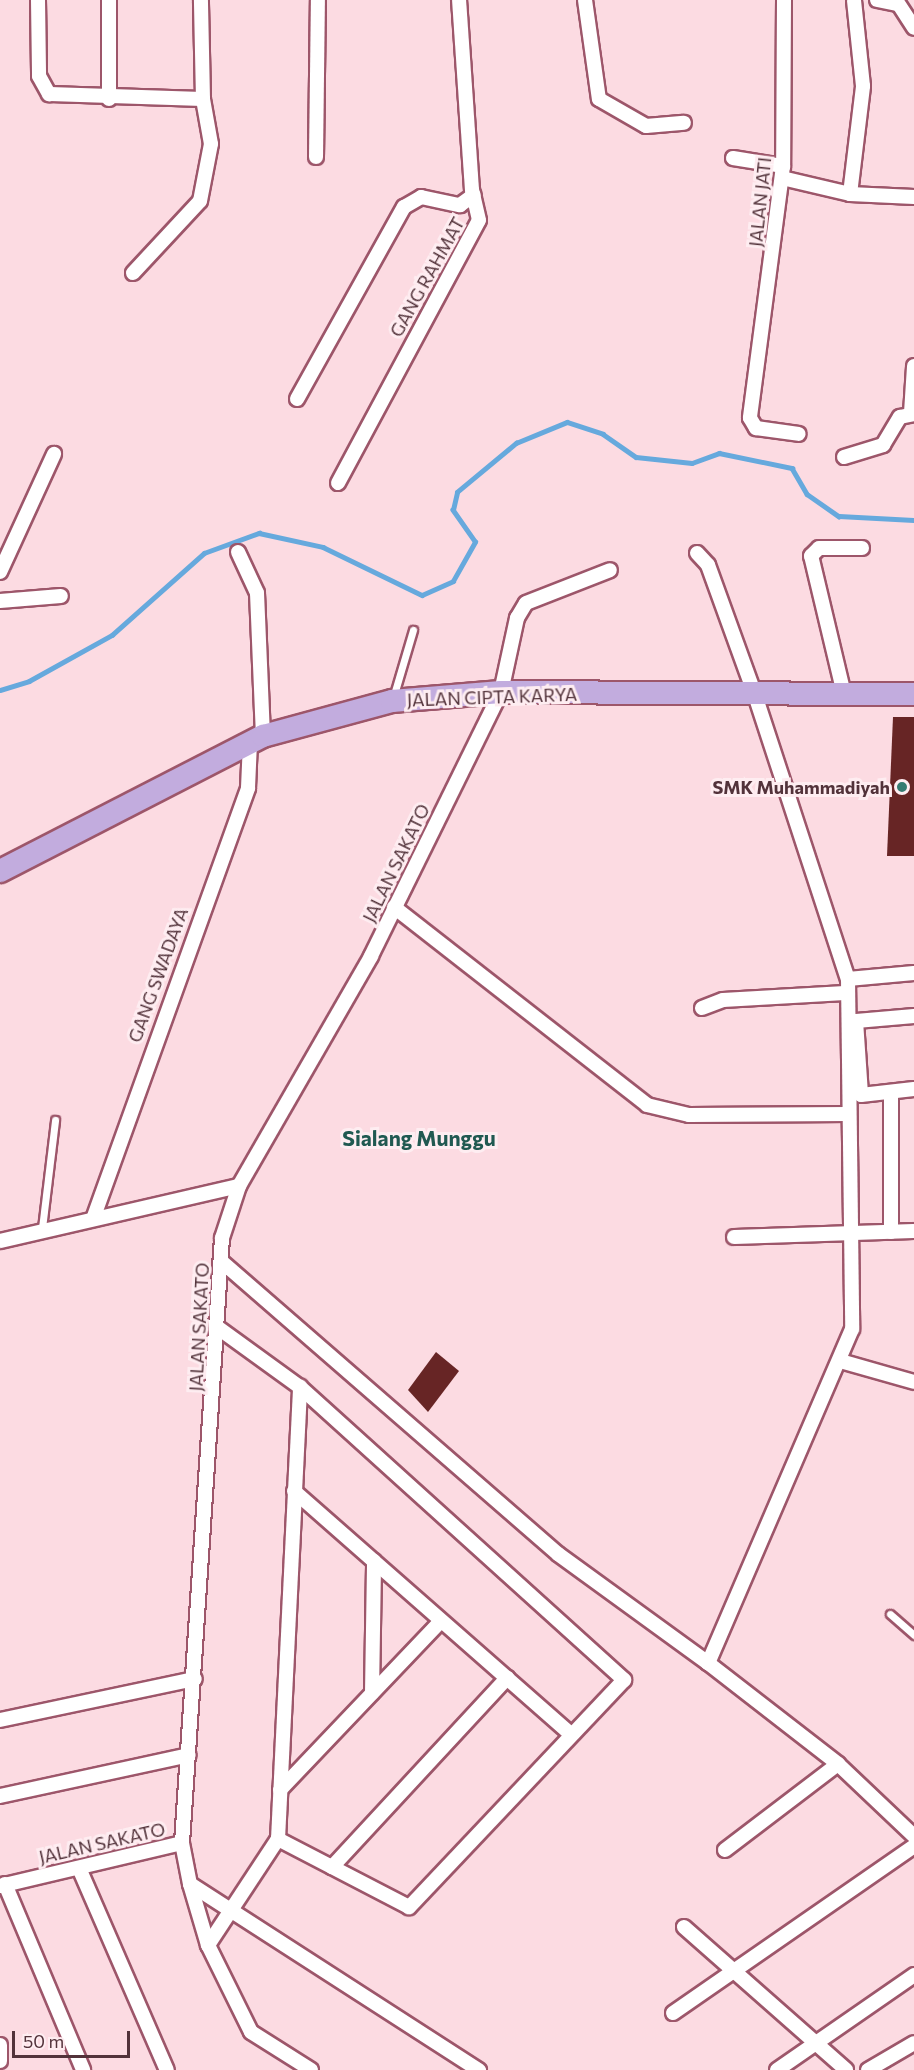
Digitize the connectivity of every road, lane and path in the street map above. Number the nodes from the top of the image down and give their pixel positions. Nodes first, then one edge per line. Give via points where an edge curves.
1 (38, 0) edge
2 (109, 0) edge
3 (201, 0) edge
4 (318, 0) edge
5 (459, 0) edge
6 (585, 0) edge
7 (784, 0) edge
8 (854, 0) edge
9 (877, 0) edge
10 (896, 2) edge
11 (914, 28) edge
12 (109, 99) junction
13 (203, 99) junction
14 (684, 123) dead end
15 (316, 156) dead end
16 (733, 158) dead end
17 (783, 172) junction
18 (850, 194) junction
19 (474, 195) junction
20 (914, 197) edge
21 (133, 273) dead end
22 (914, 366) edge
23 (297, 399) dead end
24 (912, 413) edge
25 (799, 434) dead end
26 (54, 454) dead end
27 (844, 457) dead end
28 (338, 483) dead end
29 (862, 548) dead end
30 (238, 552) dead end
31 (696, 553) dead end
32 (610, 570) dead end
33 (0, 572) edge
34 (61, 596) dead end
35 (0, 601) edge
36 (413, 630) dead end
37 (501, 692) junction
38 (755, 694) junction
39 (844, 694) junction
40 (914, 694) edge
41 (392, 701) junction
42 (257, 739) junction
43 (2, 874) edge
44 (394, 907) junction
45 (914, 973) edge
46 (848, 979) junction
47 (845, 993) junction
48 (702, 1008) dead end
49 (914, 1016) edge
50 (914, 1089) edge
51 (891, 1092) junction
52 (848, 1114) junction
53 (55, 1120) dead end
54 (239, 1186) junction
55 (93, 1219) junction
56 (42, 1228) junction
57 (914, 1231) edge
58 (891, 1232) junction
59 (850, 1234) junction
60 (734, 1237) dead end
61 (0, 1241) edge
62 (221, 1261) junction
63 (217, 1327) junction
64 (840, 1361) junction
65 (914, 1382) edge
66 (300, 1387) junction
67 (294, 1491) junction
68 (374, 1561) junction
69 (890, 1614) dead end
70 (441, 1621) junction
71 (914, 1635) edge
72 (708, 1663) junction
73 (507, 1678) junction
74 (195, 1679) junction
75 (372, 1693) junction
76 (0, 1719) edge
77 (571, 1734) junction
78 (189, 1755) junction
79 (838, 1764) junction
80 (280, 1790) junction
81 (0, 1796) edge
82 (914, 1836) edge
83 (278, 1839) junction
84 (182, 1843) junction
85 (914, 1846) edge
86 (725, 1850) dead end
87 (332, 1867) junction
88 (79, 1868) junction
89 (190, 1884) junction
90 (3, 1885) edge
91 (232, 1915) junction
92 (684, 1927) dead end
93 (208, 1945) junction
94 (730, 1969) junction
95 (914, 1975) edge
96 (673, 2013) dead end
97 (914, 2043) edge
98 (0, 2045) edge
99 (814, 2045) junction
100 (0, 2061) edge
101 (304, 2068) edge
102 (83, 2070) edge
103 (167, 2070) edge
104 (479, 2070) edge
105 (777, 2070) edge
106 (846, 2070) edge
107 (868, 2070) edge

1 - 12 street via 41,88 78,99
2 - 12 street
3 - 13 street
4 - 15 street
5 - 19 street, GANG RAHMAT
6 - 14 street via 599,99 646,126
7 - 17 street, JALAN JATI
8 - 18 street via 863,86
9 - 10 street
10 - 11 street
12 - 13 street
13 - 21 street via 211,144 200,201
16 - 17 street
17 - 18 street
17 - 25 street, JALAN JATI via 750,406 756,428
18 - 20 street
19 - 23 street via 460,205 421,197 404,207
19 - 28 street, GANG RAHMAT via 479,220
22 - 24 street
24 - 27 street via 894,423 883,445
26 - 33 street
29 - 39 street via 819,548 811,556
30 - 42 street, GANG SWADAYA via 257,593
31 - 38 street via 708,565
32 - 37 street, JALAN SAKATO via 526,603 517,618
34 - 35 street
36 - 41 lane
37 - 38 main road, JALAN CIPTA KARYA
37 - 41 main road, JALAN CIPTA KARYA
37 - 44 street, JALAN SAKATO
38 - 39 main road, JALAN CIPTA KARYA
38 - 46 street
39 - 40 main road, JALAN CIPTA KARYA
41 - 42 main road, JALAN CIPTA KARYA
42 - 43 main road, JALAN CIPTA KARYA
42 - 55 street, GANG SWADAYA via 248,788
44 - 52 street via 647,1105 689,1115
44 - 54 street, JALAN SAKATO
45 - 46 street
46 - 47 street
47 - 48 street via 723,1000
47 - 52 street
49 - 51 street via 856,1021 861,1095
50 - 51 street
51 - 58 street
52 - 59 street
53 - 56 lane
54 - 55 street
54 - 62 street, JALAN SAKATO via 222,1238
55 - 56 street
56 - 61 street
57 - 58 street
58 - 59 street
59 - 60 street
59 - 64 street via 852,1329
62 - 63 street, JALAN SAKATO
62 - 72 street via 558,1554
63 - 66 street
63 - 74 street, JALAN SAKATO
64 - 65 street
64 - 72 street
66 - 67 street
66 - 77 street via 622,1672 621,1688
67 - 68 street
67 - 80 street
68 - 70 street
68 - 75 street
69 - 71 lane
70 - 73 street
70 - 75 street
72 - 79 street
73 - 77 street
73 - 87 street
74 - 76 street
74 - 78 street, JALAN SAKATO
75 - 80 street
77 - 87 street via 409,1907
78 - 81 street
78 - 84 street, JALAN SAKATO
79 - 82 street
79 - 86 street
80 - 83 street
83 - 87 street
83 - 91 street
84 - 88 street, JALAN SAKATO
84 - 89 street
85 - 94 street
88 - 90 street, JALAN SAKATO
88 - 103 street
89 - 91 street
89 - 93 street
90 - 102 street
91 - 93 street
91 - 104 street
92 - 94 street
93 - 101 street via 251,2032
94 - 96 street
94 - 99 street
95 - 99 street
97 - 107 street
98 - 100 street
99 - 105 street
99 - 106 street

